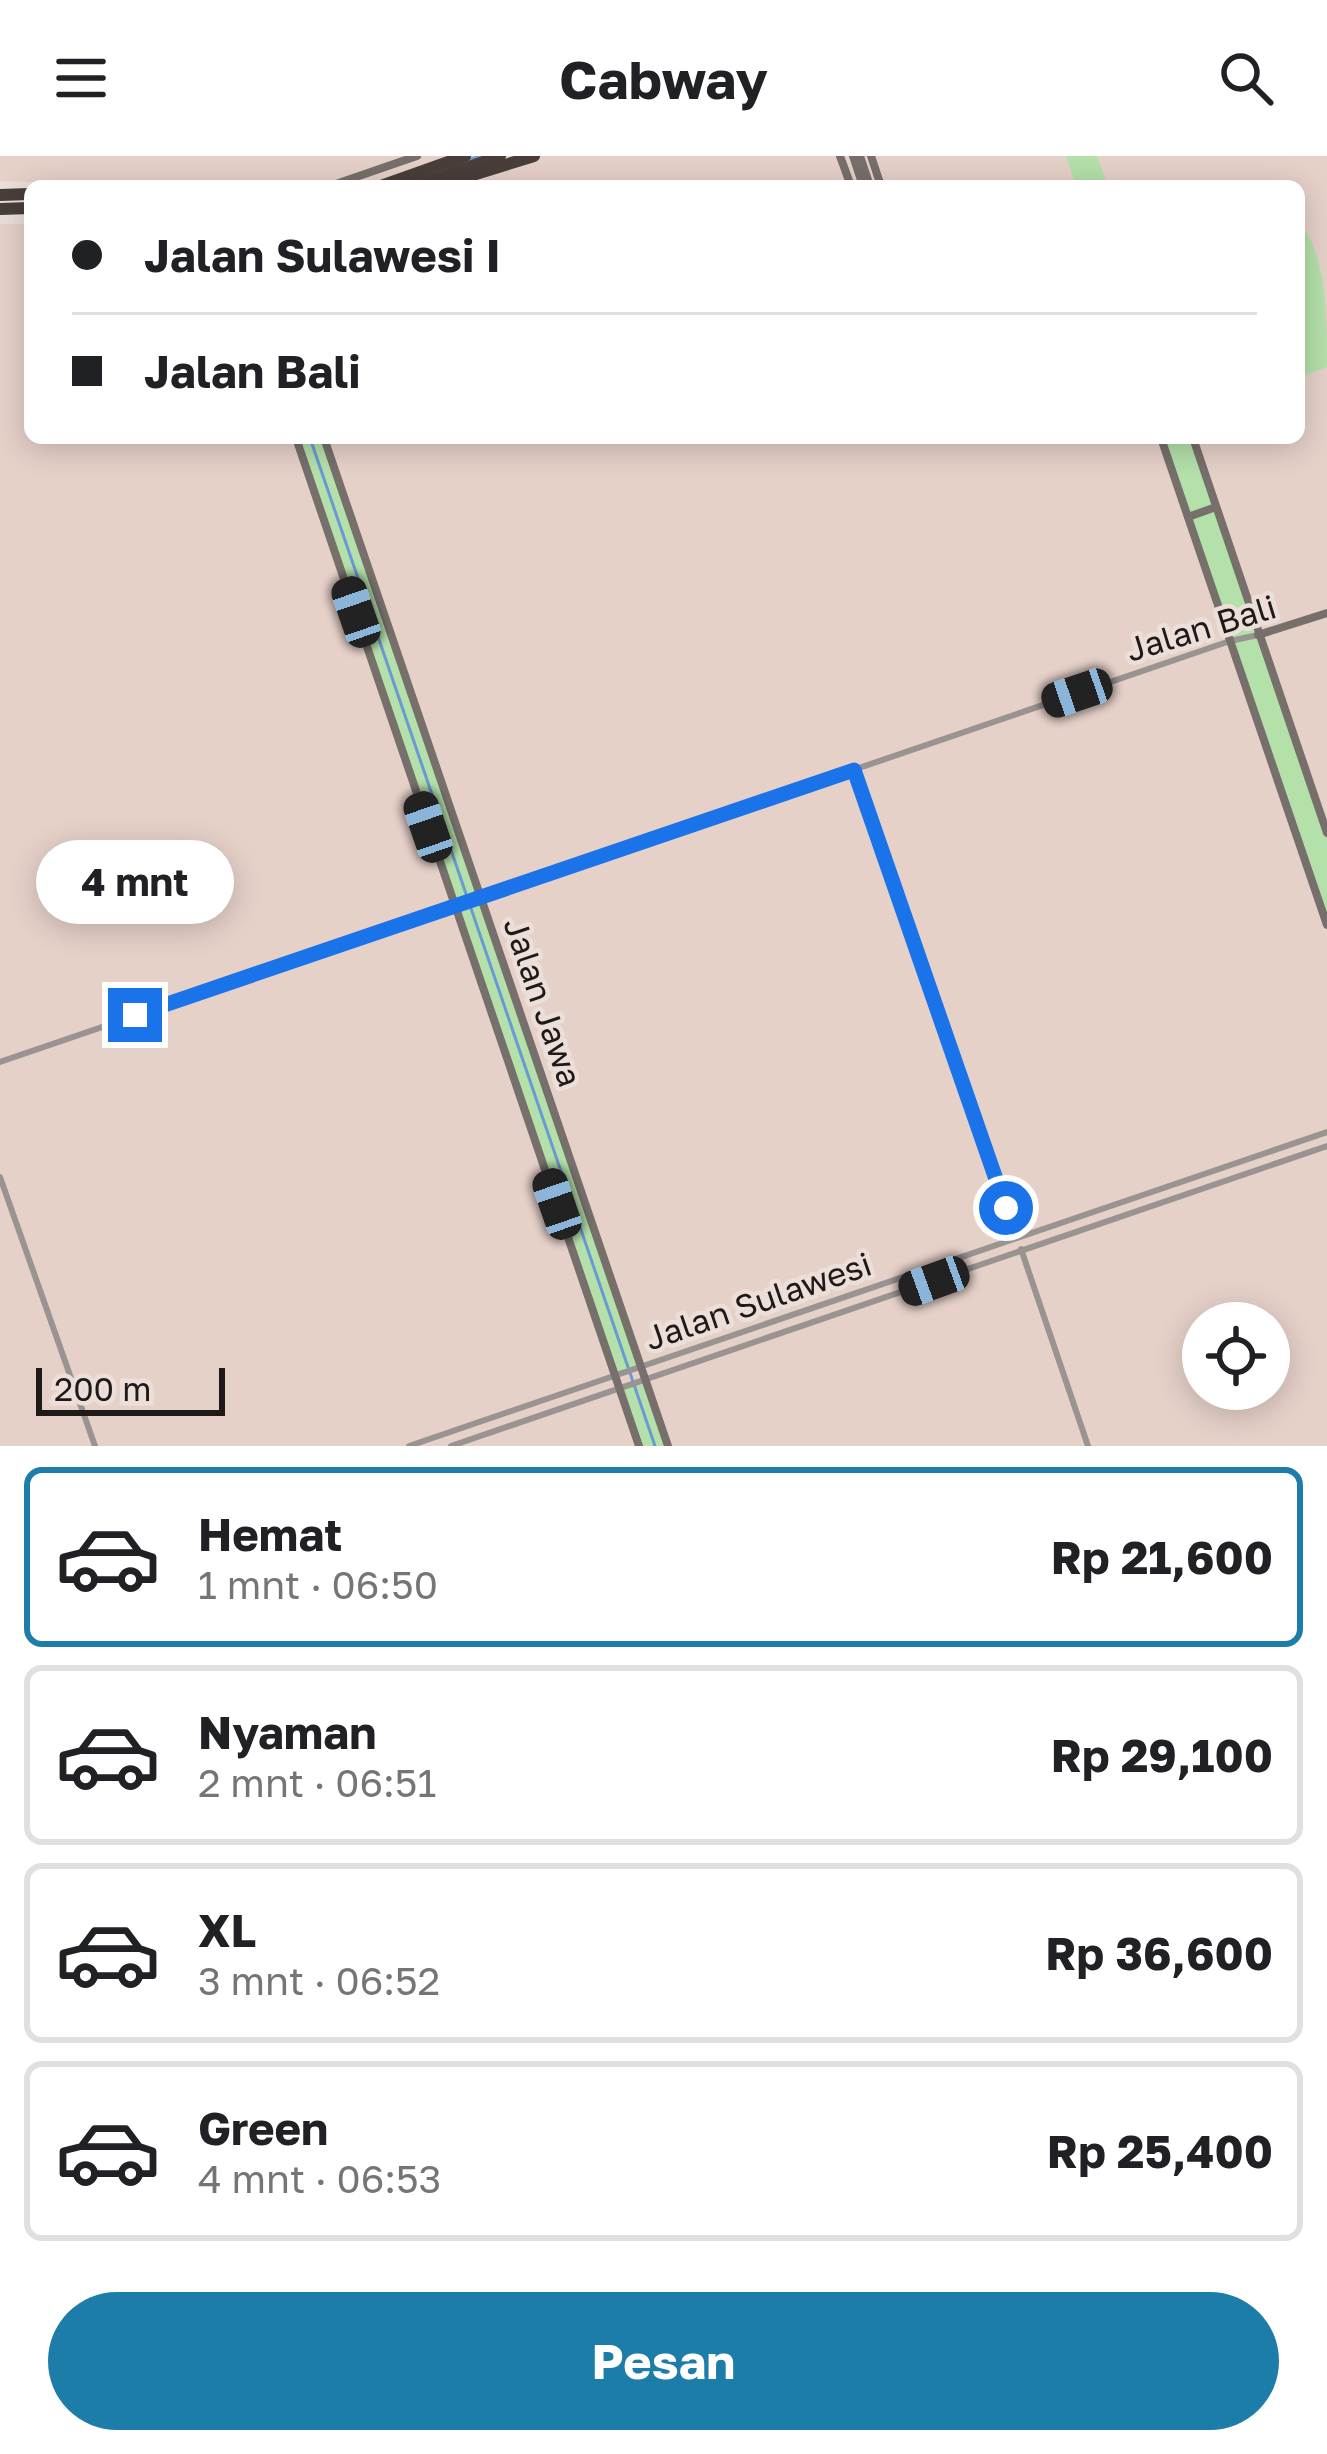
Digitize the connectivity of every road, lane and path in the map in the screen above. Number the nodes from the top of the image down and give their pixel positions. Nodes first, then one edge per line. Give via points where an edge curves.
1 (417, 156) edge
2 (465, 156) edge
3 (500, 156) edge
4 (537, 156) edge
5 (347, 180) edge
6 (398, 180) edge
7 (433, 180) edge
8 (457, 180) edge
9 (469, 180) edge
10 (298, 444) edge
11 (326, 444) edge
12 (1163, 444) edge
13 (1194, 444) edge
14 (1216, 507) junction
15 (1188, 517) junction
16 (1327, 614) edge
17 (1258, 635) junction
18 (1230, 641) junction
19 (854, 770) junction
20 (1327, 833) edge
21 (478, 899) junction
22 (459, 906) junction
23 (1327, 926) edge
24 (0, 1063) edge
25 (1327, 1132) edge
26 (1327, 1146) edge
27 (0, 1177) edge
28 (1016, 1238) junction
29 (1021, 1250) junction
30 (639, 1367) junction
31 (618, 1374) junction
32 (644, 1381) junction
33 (622, 1388) junction
34 (95, 1446) edge
35 (410, 1446) edge
36 (451, 1446) edge
37 (639, 1446) edge
38 (668, 1446) edge
39 (1088, 1446) edge

1 - 5 street
2 - 6 highway
3 - 7 highway
4 - 8 highway
4 - 9 street
10 - 22 street, Jalan Jawa
11 - 21 street, Jalan Jawa
12 - 15 street
13 - 14 street
14 - 15 street
14 - 17 street
15 - 18 street
16 - 17 street, Jalan Bali
17 - 18 street, Jalan Bali
17 - 20 street
18 - 19 street, Jalan Bali
18 - 23 street
19 - 21 street, Jalan Bali
19 - 28 street
21 - 22 street, Jalan Bali
21 - 30 street, Jalan Jawa
22 - 24 street, Jalan Bali
22 - 31 street, Jalan Jawa
25 - 28 street, Jalan Sulawesi
26 - 29 street, Jalan Sulawesi
27 - 34 street
28 - 29 street
28 - 30 street, Jalan Sulawesi
29 - 32 street, Jalan Sulawesi
29 - 39 street
30 - 31 street, Jalan Sulawesi
30 - 32 street, Jalan Jawa
31 - 33 street, Jalan Jawa
31 - 35 street, Jalan Sulawesi
32 - 33 street, Jalan Sulawesi
32 - 38 street, Jalan Jawa
33 - 36 street, Jalan Sulawesi
33 - 37 street, Jalan Jawa

